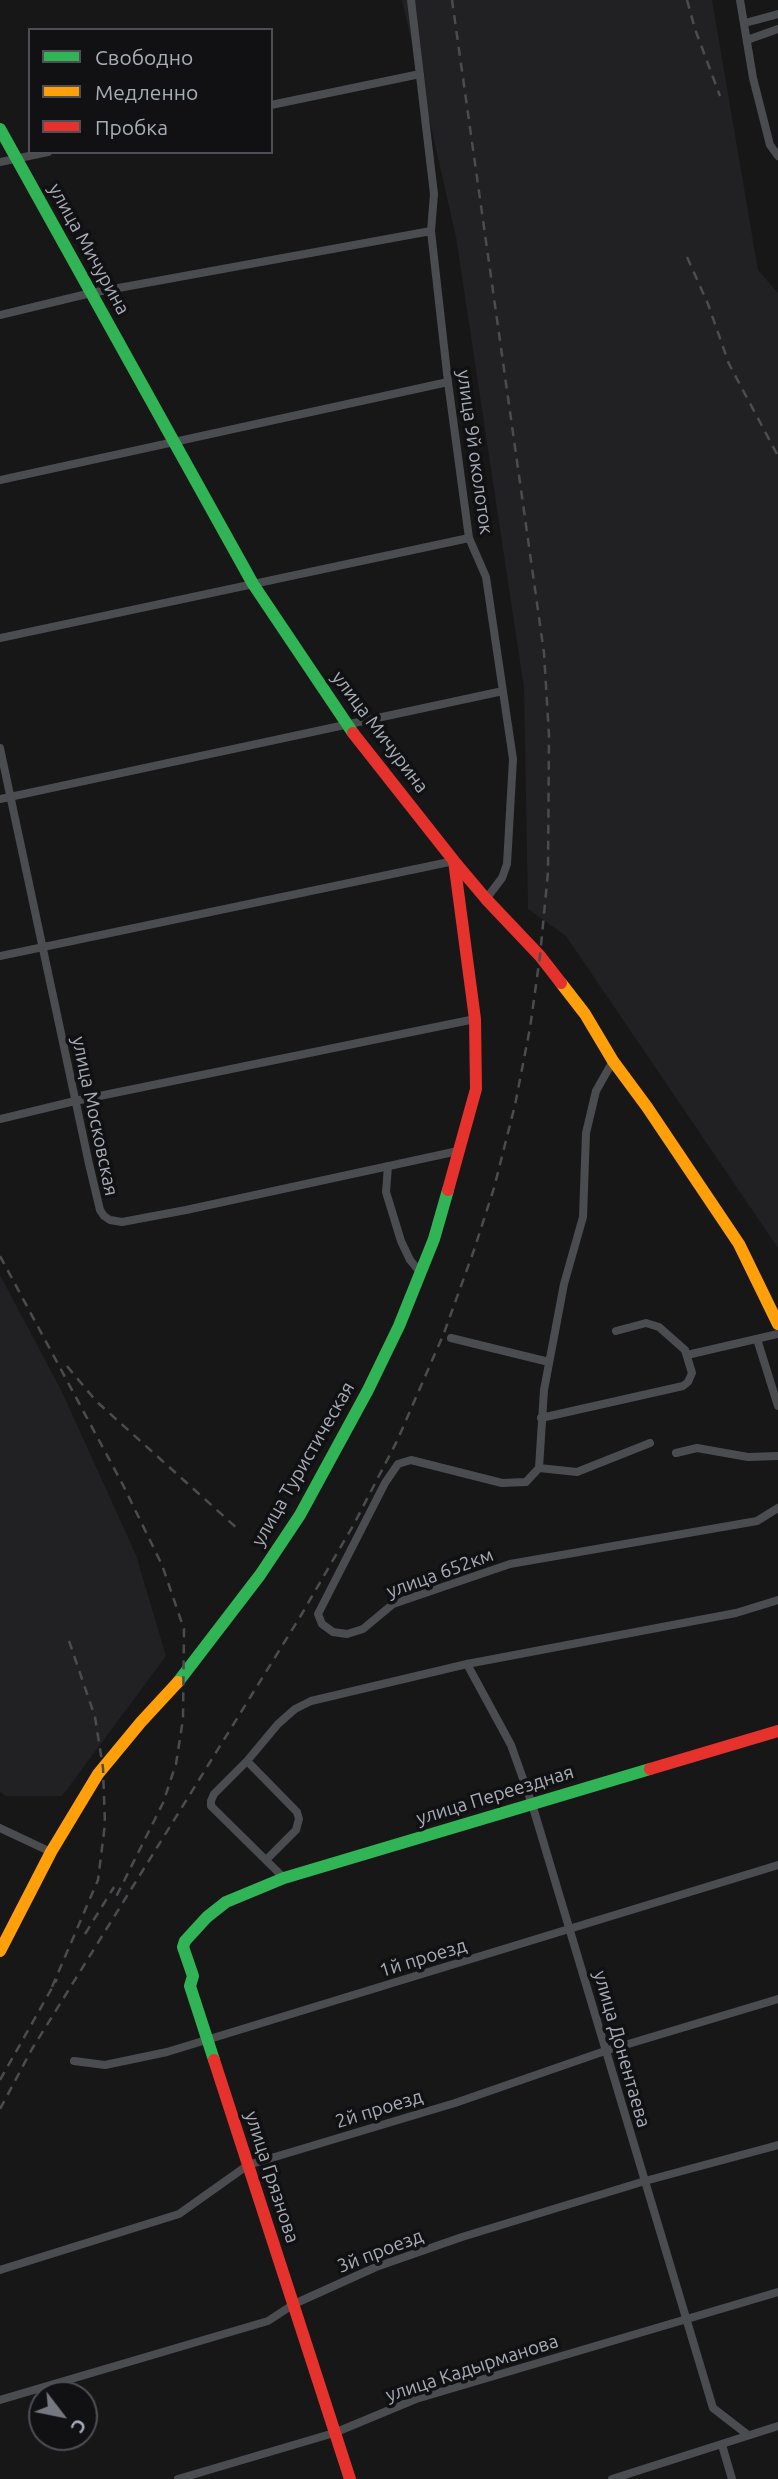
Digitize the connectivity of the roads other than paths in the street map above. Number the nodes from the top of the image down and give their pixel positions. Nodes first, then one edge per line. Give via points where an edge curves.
1 (411, 0) edge
2 (740, 0) edge
3 (778, 14) edge
4 (745, 23) junction
5 (778, 29) edge
6 (747, 40) junction
7 (420, 74) junction
8 (273, 105) edge
9 (0, 129) edge
10 (39, 154) edge
11 (778, 156) edge
12 (16, 159) junction
13 (0, 162) edge
14 (431, 231) junction
15 (91, 293) junction
16 (0, 316) edge
17 (448, 382) junction
18 (174, 441) junction
19 (0, 480) edge
20 (469, 538) junction
21 (253, 583) junction
22 (0, 638) edge
23 (503, 691) junction
24 (346, 725) junction
25 (0, 748) edge
26 (10, 797) junction
27 (0, 799) edge
28 (454, 861) junction
29 (486, 899) junction
30 (41, 946) junction
31 (0, 956) edge
32 (475, 1019) junction
33 (613, 1061) junction
34 (75, 1101) junction
35 (0, 1119) edge
36 (458, 1151) junction
37 (388, 1166) junction
38 (420, 1272) junction
39 (778, 1324) edge
40 (616, 1331) dead end
41 (778, 1334) edge
42 (451, 1338) dead end
43 (757, 1339) junction
44 (687, 1354) junction
45 (549, 1362) junction
46 (778, 1406) edge
47 (541, 1418) junction
48 (650, 1443) dead end
49 (676, 1453) dead end
50 (778, 1456) edge
51 (539, 1468) junction
52 (778, 1508) edge
53 (778, 1600) edge
54 (467, 1664) junction
55 (778, 1731) edge
56 (247, 1761) junction
57 (532, 1804) junction
58 (0, 1828) edge
59 (51, 1852) junction
60 (266, 1860) junction
61 (778, 1865) edge
62 (284, 1878) junction
63 (226, 1902) joint
64 (570, 1929) junction
65 (0, 1951) edge
66 (778, 1999) edge
67 (207, 2040) junction
68 (605, 2051) junction
69 (74, 2061) dead end
70 (778, 2145) edge
71 (248, 2165) junction
72 (645, 2181) junction
73 (0, 2270) edge
74 (778, 2292) edge
75 (294, 2304) junction
76 (685, 2320) junction
77 (0, 2400) edge
78 (778, 2426) edge
79 (334, 2433) junction
80 (748, 2435) junction
81 (722, 2445) junction
82 (178, 2479) edge
83 (349, 2479) edge
84 (612, 2479) edge
85 (732, 2479) edge

1 - 7 street, улица 9й околоток
2 - 4 street
3 - 4 street
4 - 6 street
5 - 6 street
6 - 11 street via 753,78
7 - 8 street
7 - 14 street, улица 9й околоток via 434,194
9 - 12 street, улица Мичурина
10 - 12 street
12 - 13 street
12 - 15 street, улица Мичурина
14 - 15 street
14 - 17 street, улица 9й околоток
15 - 16 street
15 - 18 street, улица Мичурина
17 - 18 street
17 - 20 street, улица 9й околоток
18 - 19 street
18 - 21 street, улица Мичурина
20 - 21 street
20 - 23 street, улица 9й околоток via 486,577
21 - 22 street
21 - 24 street, улица Мичурина
23 - 24 street
23 - 29 street, улица 9й околоток via 513,759 507,864
24 - 26 street
24 - 28 street, улица Мичурина
25 - 26 street, улица Московская
26 - 27 street
26 - 30 street, улица Московская
28 - 29 street, улица Мичурина
28 - 30 street
28 - 32 street, улица Туристическая
29 - 33 street, улица Мичурина via 541,956
30 - 31 street
30 - 34 street, улица Московская
32 - 34 street
32 - 36 street, улица Туристическая via 476,1089
33 - 39 street, улица Мичурина via 739,1244
33 - 45 street via 596,1091 586,1133 583,1217
34 - 35 street
34 - 37 street, улица Московская via 100,1210 110,1220 122,1222 186,1210
36 - 37 street, улица Московская
36 - 38 street, улица Туристическая
37 - 38 street via 386,1192 397,1230
38 - 59 street, улица Туристическая via 368,1390 300,1515 185,1675 98,1774
40 - 44 street via 646,1323 659,1327
41 - 43 street
42 - 45 street
43 - 44 street
43 - 46 street
44 - 47 street via 692,1373 682,1386
45 - 47 street
47 - 51 street
48 - 51 street via 577,1472
49 - 50 street via 697,1448 748,1457
51 - 52 street, улица 652км via 526,1482 502,1483 411,1460 398,1464 318,1614 322,1624 347,1634 363,1629 393,1604 510,1564 758,1521
53 - 54 street via 736,1613
54 - 56 street via 311,1701 278,1724
54 - 57 street, улица Донентаева via 511,1745
55 - 57 street, улица Переездная
56 - 60 street via 299,1819 296,1830
56 - 60 street via 214,1794 211,1806
57 - 62 street, улица Переездная
57 - 64 street, улица Донентаева
58 - 59 street
59 - 65 street, улица Туристическая
60 - 62 street
61 - 64 street, 1й проезд
62 - 63 street, улица Переездная
63 - 67 street, улица Грязнова via 183,1947
64 - 67 street, 1й проезд
64 - 68 street, улица Донентаева
66 - 68 street, 2й проезд
67 - 69 street, 1й проезд via 104,2065
67 - 71 street, улица Грязнова
68 - 71 street, 2й проезд via 455,2103
68 - 72 street, улица Донентаева
70 - 72 street, 3й проезд
71 - 73 street, 2й проезд via 179,2214
71 - 75 street, улица Грязнова
72 - 75 street, 3й проезд via 376,2267
72 - 76 street, улица Донентаева
74 - 76 street, улица Кадырманова
75 - 77 street, 3й проезд via 268,2321
75 - 79 street, улица Грязнова
76 - 79 street, улица Кадырманова via 416,2399
76 - 80 street, улица Донентаева via 712,2408
78 - 80 street
79 - 82 street, улица Кадырманова
79 - 83 street, улица Грязнова
80 - 81 street
81 - 84 street
81 - 85 street

